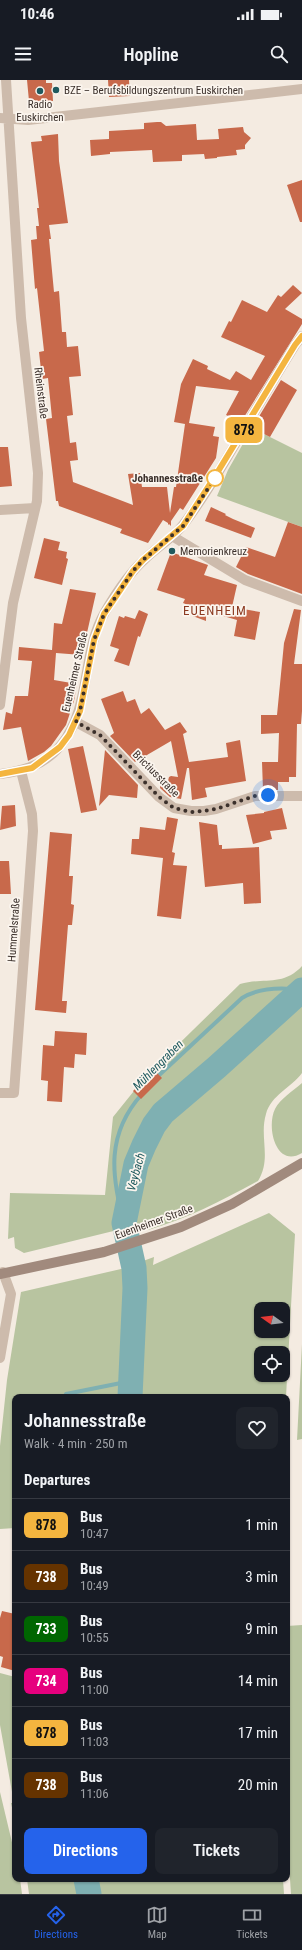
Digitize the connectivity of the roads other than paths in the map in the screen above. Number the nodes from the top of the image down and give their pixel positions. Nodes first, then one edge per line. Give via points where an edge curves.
1 (6, 80) edge
2 (302, 89) edge
3 (4, 118) edge
4 (302, 336) edge
5 (35, 508) junction
6 (0, 510) edge
7 (172, 536) junction
8 (302, 601) edge
9 (0, 705) edge
10 (76, 722) junction
11 (21, 771) junction
12 (0, 774) edge
13 (302, 796) edge
14 (0, 1093) edge
15 (302, 1163) edge
16 (1, 1274) edge
17 (0, 1358) edge

1 - 3 street, Rheinstraße
2 - 3 street via 35,119
3 - 5 street, Rheinstraße via 21,318 37,458
4 - 7 street via 204,495 183,526
5 - 6 street
5 - 9 street, Rheinstraße via 13,603
7 - 8 street via 245,580
7 - 10 street, Euenheimer Straße via 133,571 104,614 94,640
10 - 11 street, Euenheimer Straße via 60,747 40,762
10 - 13 street, Brictiusstraße via 100,735 159,797 174,808 191,812 204,811 255,796
11 - 12 street, Euenheimer Straße
11 - 14 street, Hummelstraße via 32,814 33,831 14,1093
15 - 16 main road, Euenheimer Straße via 232,1204 181,1227 104,1252
16 - 17 street via 11,1294

